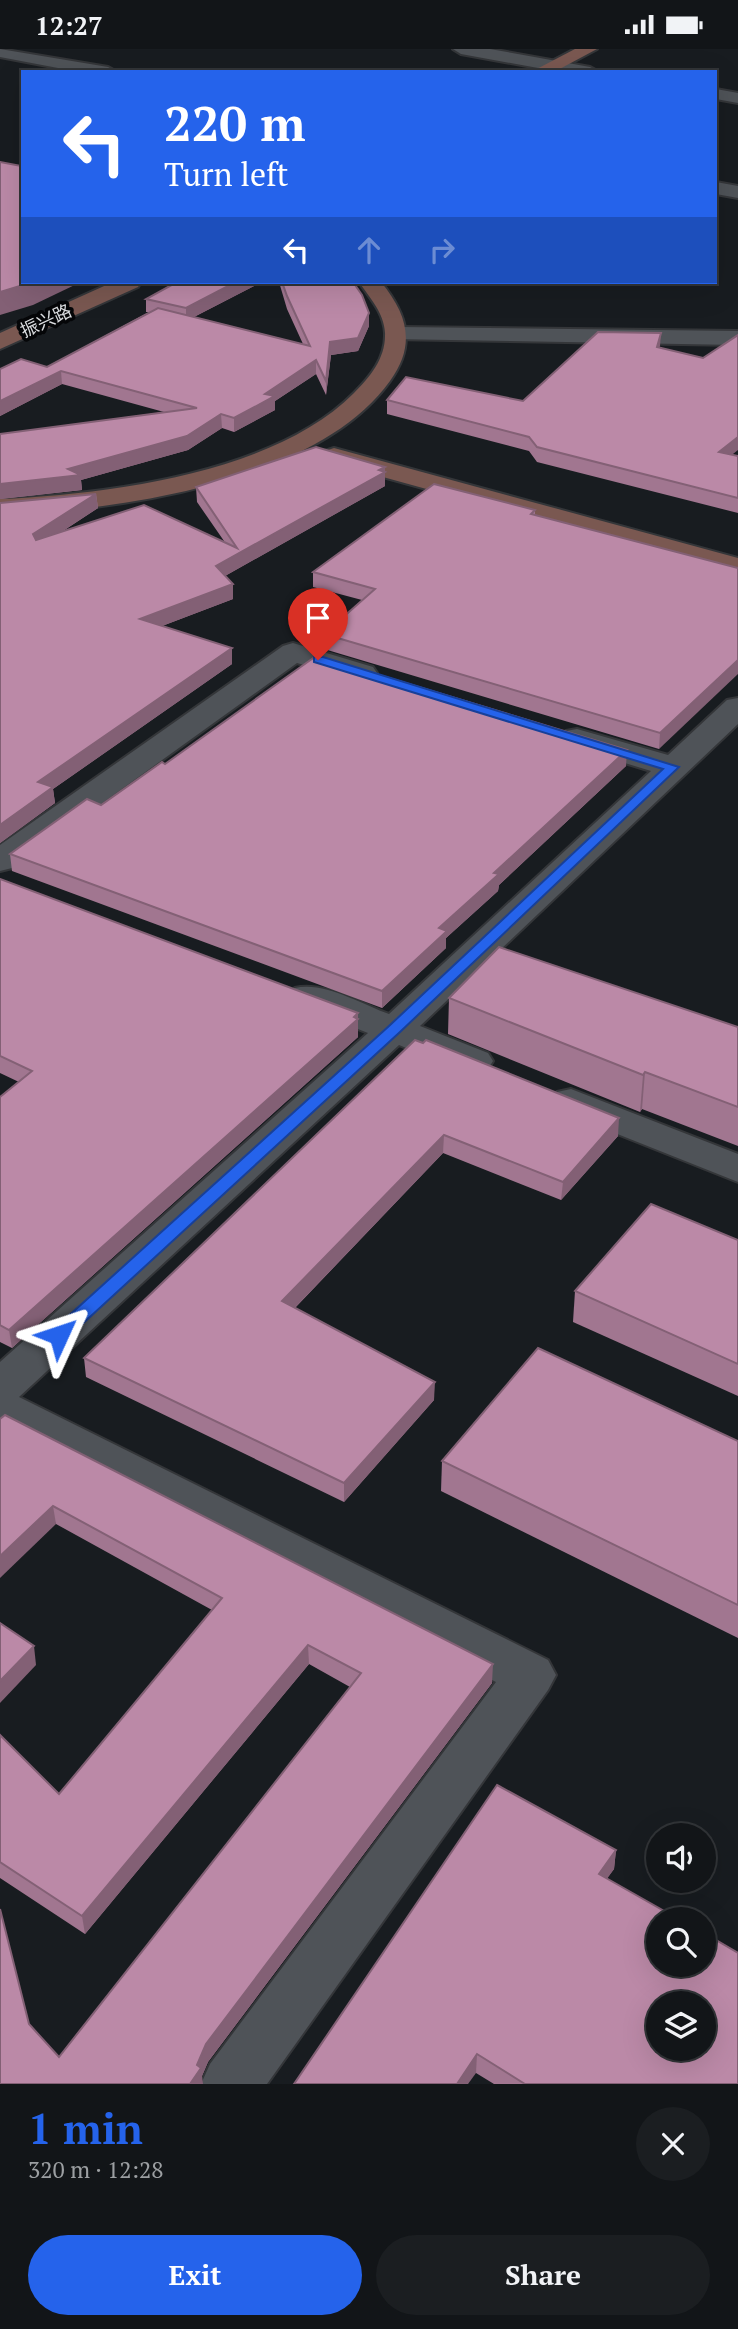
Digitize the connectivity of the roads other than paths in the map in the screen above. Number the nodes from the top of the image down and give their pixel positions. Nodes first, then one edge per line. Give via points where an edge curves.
1 (461, 49) edge
2 (589, 49) edge
3 (0, 52) edge
4 (610, 54) dead end
5 (547, 69) edge
6 (97, 70) edge
7 (583, 70) edge
8 (717, 94) edge
9 (738, 98) edge
10 (717, 188) edge
11 (738, 192) edge
12 (87, 284) edge
13 (126, 284) edge
14 (372, 284) edge
15 (0, 324) edge
16 (399, 334) junction
17 (738, 338) edge
18 (0, 342) edge
19 (324, 430) junction
20 (298, 446) junction
21 (0, 507) edge
22 (725, 537) dead end
23 (738, 567) edge
24 (384, 680) edge
25 (738, 707) edge
26 (555, 731) edge
27 (673, 767) junction
28 (0, 861) edge
29 (280, 986) edge
30 (395, 1029) junction
31 (738, 1169) edge
32 (0, 1388) edge
33 (0, 1408) edge
34 (231, 2084) edge

1 - 5 street
2 - 5 main road
3 - 6 street
4 - 7 main road
8 - 9 street
10 - 11 street
12 - 15 main road, 振兴路
13 - 18 main road, 振兴路
14 - 16 main road via 386,301
16 - 17 street
16 - 19 main road via 390,367 361,401
19 - 20 main road
19 - 22 main road
20 - 21 main road via 218,472 116,495
20 - 23 main road
24 - 28 street via 293,652
25 - 27 street
26 - 27 street
27 - 30 street
29 - 30 street
30 - 31 street
30 - 32 street
33 - 34 street via 530,1675

